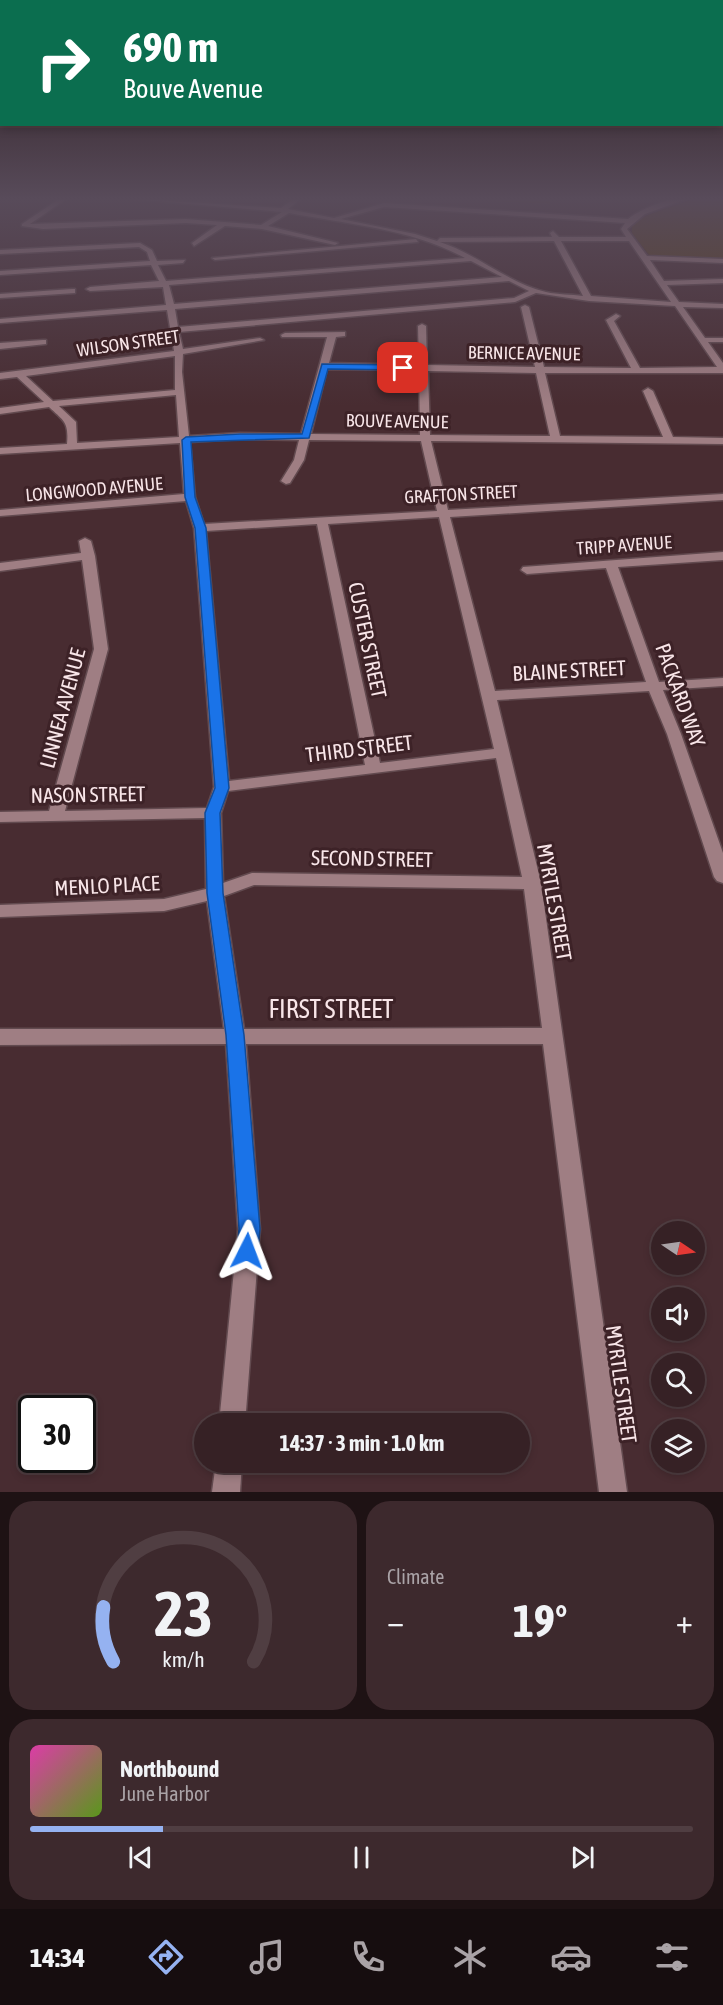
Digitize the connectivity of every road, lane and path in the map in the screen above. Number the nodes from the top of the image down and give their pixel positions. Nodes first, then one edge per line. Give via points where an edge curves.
1 (98, 267) edge
2 (154, 267) edge
3 (367, 267) edge
4 (488, 267) edge
5 (571, 267) edge
6 (649, 267) edge
7 (0, 273) edge
8 (510, 279) junction
9 (723, 282) edge
10 (165, 283) junction
11 (661, 283) junction
12 (90, 289) dead end
13 (72, 291) dead end
14 (535, 291) junction
15 (0, 296) edge
16 (589, 299) junction
17 (677, 304) junction
18 (723, 306) edge
19 (171, 307) junction
20 (525, 307) dead end
21 (616, 316) dead end
22 (0, 321) edge
23 (422, 326) dead end
24 (174, 330) junction
25 (285, 335) dead end
26 (260, 340) dead end
27 (702, 340) junction
28 (723, 340) edge
29 (43, 342) dead end
30 (0, 346) edge
31 (179, 353) junction
32 (325, 366) junction
33 (423, 368) junction
34 (539, 368) junction
35 (723, 369) edge
36 (637, 371) junction
37 (19, 374) junction
38 (0, 376) edge
39 (648, 391) dead end
40 (180, 392) junction
41 (49, 403) junction
42 (0, 411) edge
43 (306, 436) junction
44 (425, 438) junction
45 (556, 439) junction
46 (186, 440) junction
47 (669, 440) junction
48 (723, 441) edge
49 (72, 447) junction
50 (0, 451) edge
51 (285, 481) dead end
52 (190, 497) junction
53 (723, 497) edge
54 (0, 513) edge
55 (442, 514) junction
56 (322, 521) junction
57 (200, 528) junction
58 (85, 541) dead end
59 (88, 556) junction
60 (723, 556) edge
61 (610, 563) junction
62 (0, 567) edge
63 (527, 570) dead end
64 (723, 682) edge
65 (654, 686) junction
66 (489, 696) junction
67 (502, 753) junction
68 (373, 767) junction
69 (222, 788) junction
70 (213, 813) junction
71 (56, 814) junction
72 (0, 817) edge
73 (723, 877) edge
74 (532, 883) junction
75 (215, 893) junction
76 (0, 911) edge
77 (235, 1035) junction
78 (553, 1036) junction
79 (0, 1037) edge
80 (233, 1413) edge
81 (228, 1473) edge
82 (226, 1492) edge
83 (613, 1492) edge

1 - 7 street
2 - 10 street
3 - 10 street
4 - 8 street
5 - 16 street
6 - 11 street
8 - 14 street
8 - 19 street
9 - 11 street
10 - 12 street
10 - 19 street
11 - 17 street
13 - 15 street
14 - 16 street
14 - 24 street via 515,300
16 - 17 street
17 - 18 street
17 - 27 street
19 - 22 street
19 - 24 street
20 - 34 street
21 - 36 street via 610,320
23 - 33 street, MYRTLE STREET
24 - 31 street
25 - 32 street via 337,334
26 - 31 street, WILSON STREET
27 - 28 street
27 - 35 street
29 - 30 street
31 - 37 street, WILSON STREET
31 - 40 street
32 - 33 street, BERNICE AVENUE
32 - 43 street
33 - 34 street, BERNICE AVENUE
33 - 44 street, MYRTLE STREET
34 - 36 street, BERNICE AVENUE
34 - 45 street
35 - 36 street, BERNICE AVENUE
37 - 38 street, WILSON STREET
37 - 41 street
39 - 47 street
40 - 41 street
40 - 46 street
41 - 42 street
41 - 49 street via 71,422
43 - 44 street, BOUVE AVENUE
43 - 46 street, BOUVE AVENUE
43 - 51 street via 299,460
44 - 45 street, BOUVE AVENUE
44 - 55 street, MYRTLE STREET
45 - 47 street, BOUVE AVENUE
46 - 49 street, BOUVE AVENUE
46 - 52 street
47 - 48 street, BOUVE AVENUE
49 - 50 street, BOUVE AVENUE
52 - 54 street, LONGWOOD AVENUE
52 - 57 street
53 - 55 street, GRAFTON STREET
55 - 56 street, GRAFTON STREET
55 - 66 street, MYRTLE STREET
56 - 57 street, GRAFTON STREET
56 - 68 street, CUSTER STREET
57 - 69 street
58 - 59 street, LINNEA AVENUE
59 - 62 street
59 - 71 street, LINNEA AVENUE via 101,649
60 - 61 street, TRIPP AVENUE
61 - 63 street, TRIPP AVENUE
61 - 65 street, PACKARD WAY
64 - 65 street, BLAINE STREET
65 - 66 street, BLAINE STREET
65 - 73 street, PACKARD WAY
66 - 67 street, MYRTLE STREET
67 - 68 street, THIRD STREET
67 - 74 street, MYRTLE STREET
68 - 69 street, THIRD STREET
69 - 70 street
70 - 71 street, NASON STREET
70 - 75 street
71 - 72 street, NASON STREET
74 - 75 street, SECOND STREET via 252,879
74 - 78 street, MYRTLE STREET
75 - 76 street, MENLO PLACE via 164,906
75 - 77 street
77 - 78 street, FIRST STREET
77 - 79 street, FIRST STREET
77 - 80 street via 249,1229
78 - 83 street, MYRTLE STREET
81 - 82 street

